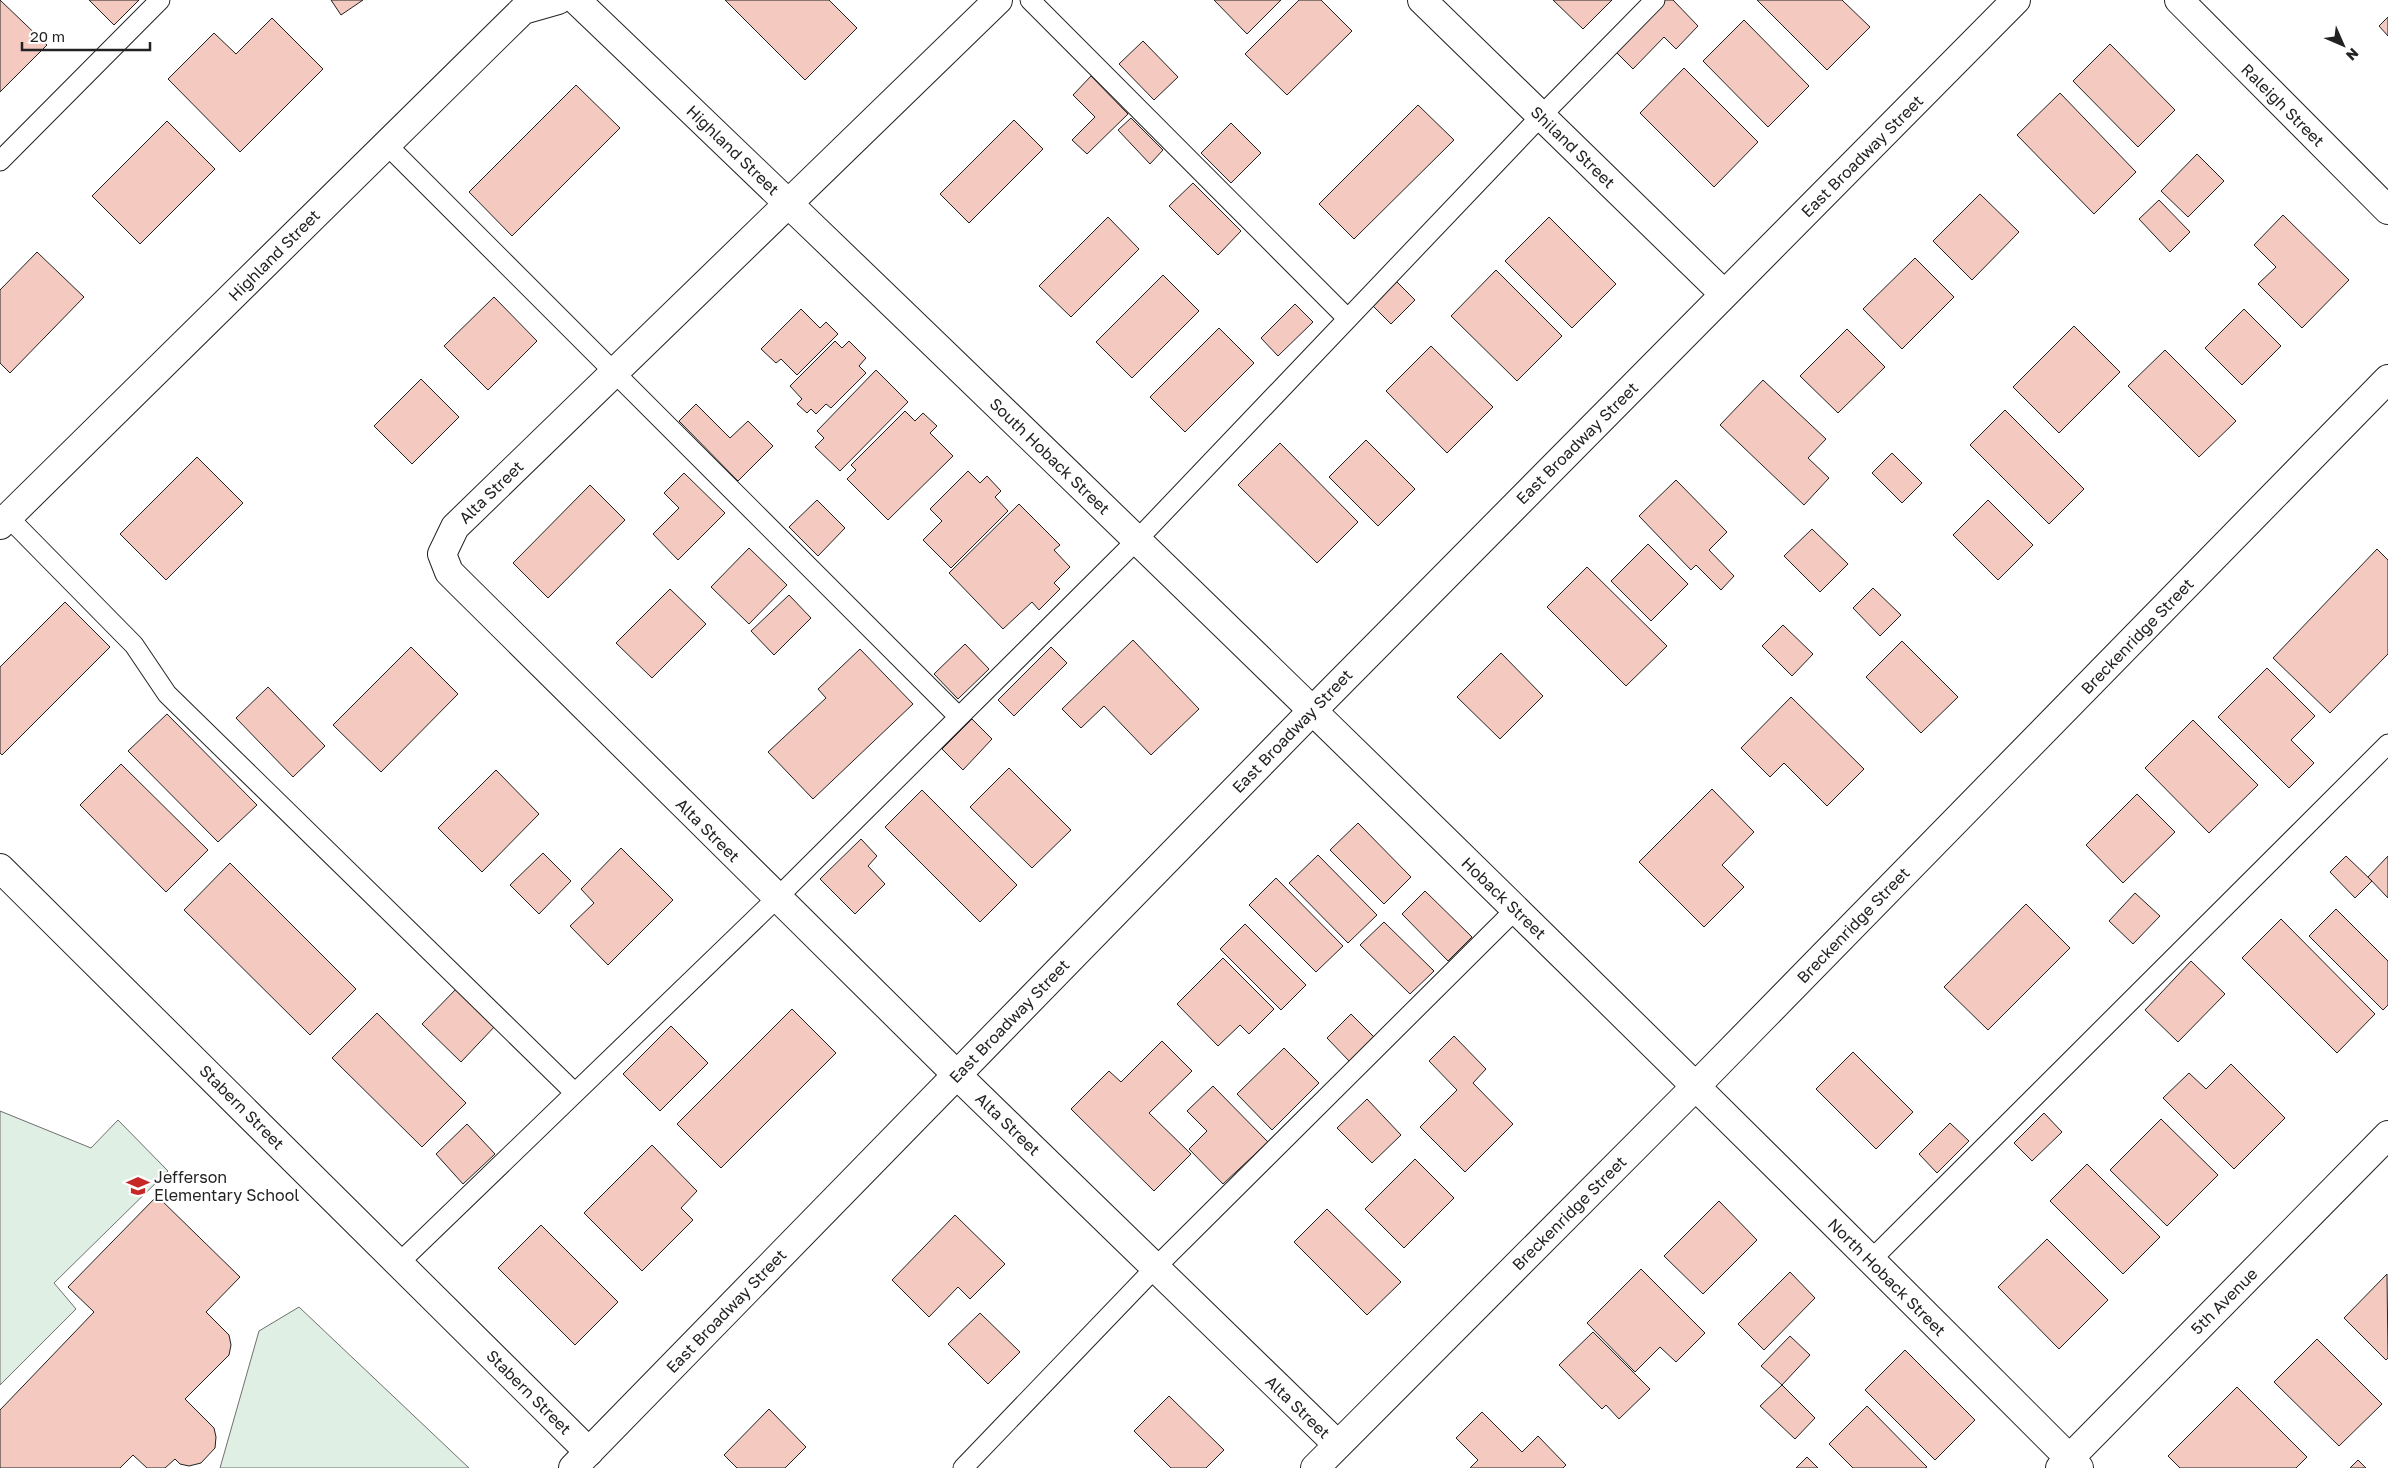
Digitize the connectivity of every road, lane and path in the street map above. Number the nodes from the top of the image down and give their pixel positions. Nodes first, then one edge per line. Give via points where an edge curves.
1 (160, 0) edge
2 (558, 0) edge
3 (576, 0) edge
4 (998, 0) edge
5 (1030, 0) edge
6 (1422, 0) edge
7 (1655, 0) edge
8 (2016, 0) edge
9 (2179, 0) edge
10 (1541, 116) junction
11 (386, 144) junction
12 (0, 161) edge
13 (788, 202) junction
14 (2388, 210) edge
15 (1724, 294) junction
16 (1348, 318) junction
17 (614, 372) junction
18 (2388, 379) edge
19 (4, 521) edge
20 (1137, 540) junction
21 (1313, 710) junction
22 (958, 717) junction
23 (2388, 744) edge
24 (0, 868) edge
25 (777, 898) junction
26 (1516, 909) junction
27 (956, 1074) junction
28 (1696, 1086) junction
29 (575, 1093) junction
30 (2388, 1135) edge
31 (1871, 1260) junction
32 (400, 1262) junction
33 (1155, 1268) junction
34 (1338, 1446) junction
35 (581, 1460) edge
36 (2069, 1465) edge
37 (963, 1468) edge
38 (1316, 1468) edge

1 - 12 lane
2 - 11 street, Highland Street via 523,10
3 - 13 street, Highland Street
4 - 13 street, Highland Street
5 - 16 lane
6 - 10 street, Shiland Street
7 - 10 lane
8 - 15 street, East Broadway Street
9 - 14 street, Raleigh Street
10 - 15 street, Shiland Street
10 - 16 lane
11 - 17 lane
11 - 19 street, Highland Street
13 - 17 street, Alta Street
13 - 20 street, South Hoback Street
15 - 21 street, East Broadway Street
16 - 20 lane
17 - 22 lane
17 - 25 street, Alta Street via 455,527 442,554 449,572
18 - 28 street, Breckenridge Street
19 - 29 lane via 134,645 167,694
20 - 21 street, South Hoback Street
20 - 22 lane
21 - 26 street, Hoback Street
21 - 27 street, East Broadway Street
22 - 25 lane
23 - 31 lane
24 - 32 street, Stabern Street
25 - 27 street, Alta Street
25 - 29 lane
26 - 28 street, Hoback Street
26 - 33 lane
27 - 33 street, Alta Street
27 - 35 street, East Broadway Street
28 - 31 street, North Hoback Street
28 - 34 street, Breckenridge Street
29 - 32 lane
30 - 36 street, 5th Avenue
31 - 36 street, North Hoback Street
32 - 35 street, Stabern Street
33 - 34 street, Alta Street
33 - 37 lane
34 - 38 street, Breckenridge Street

